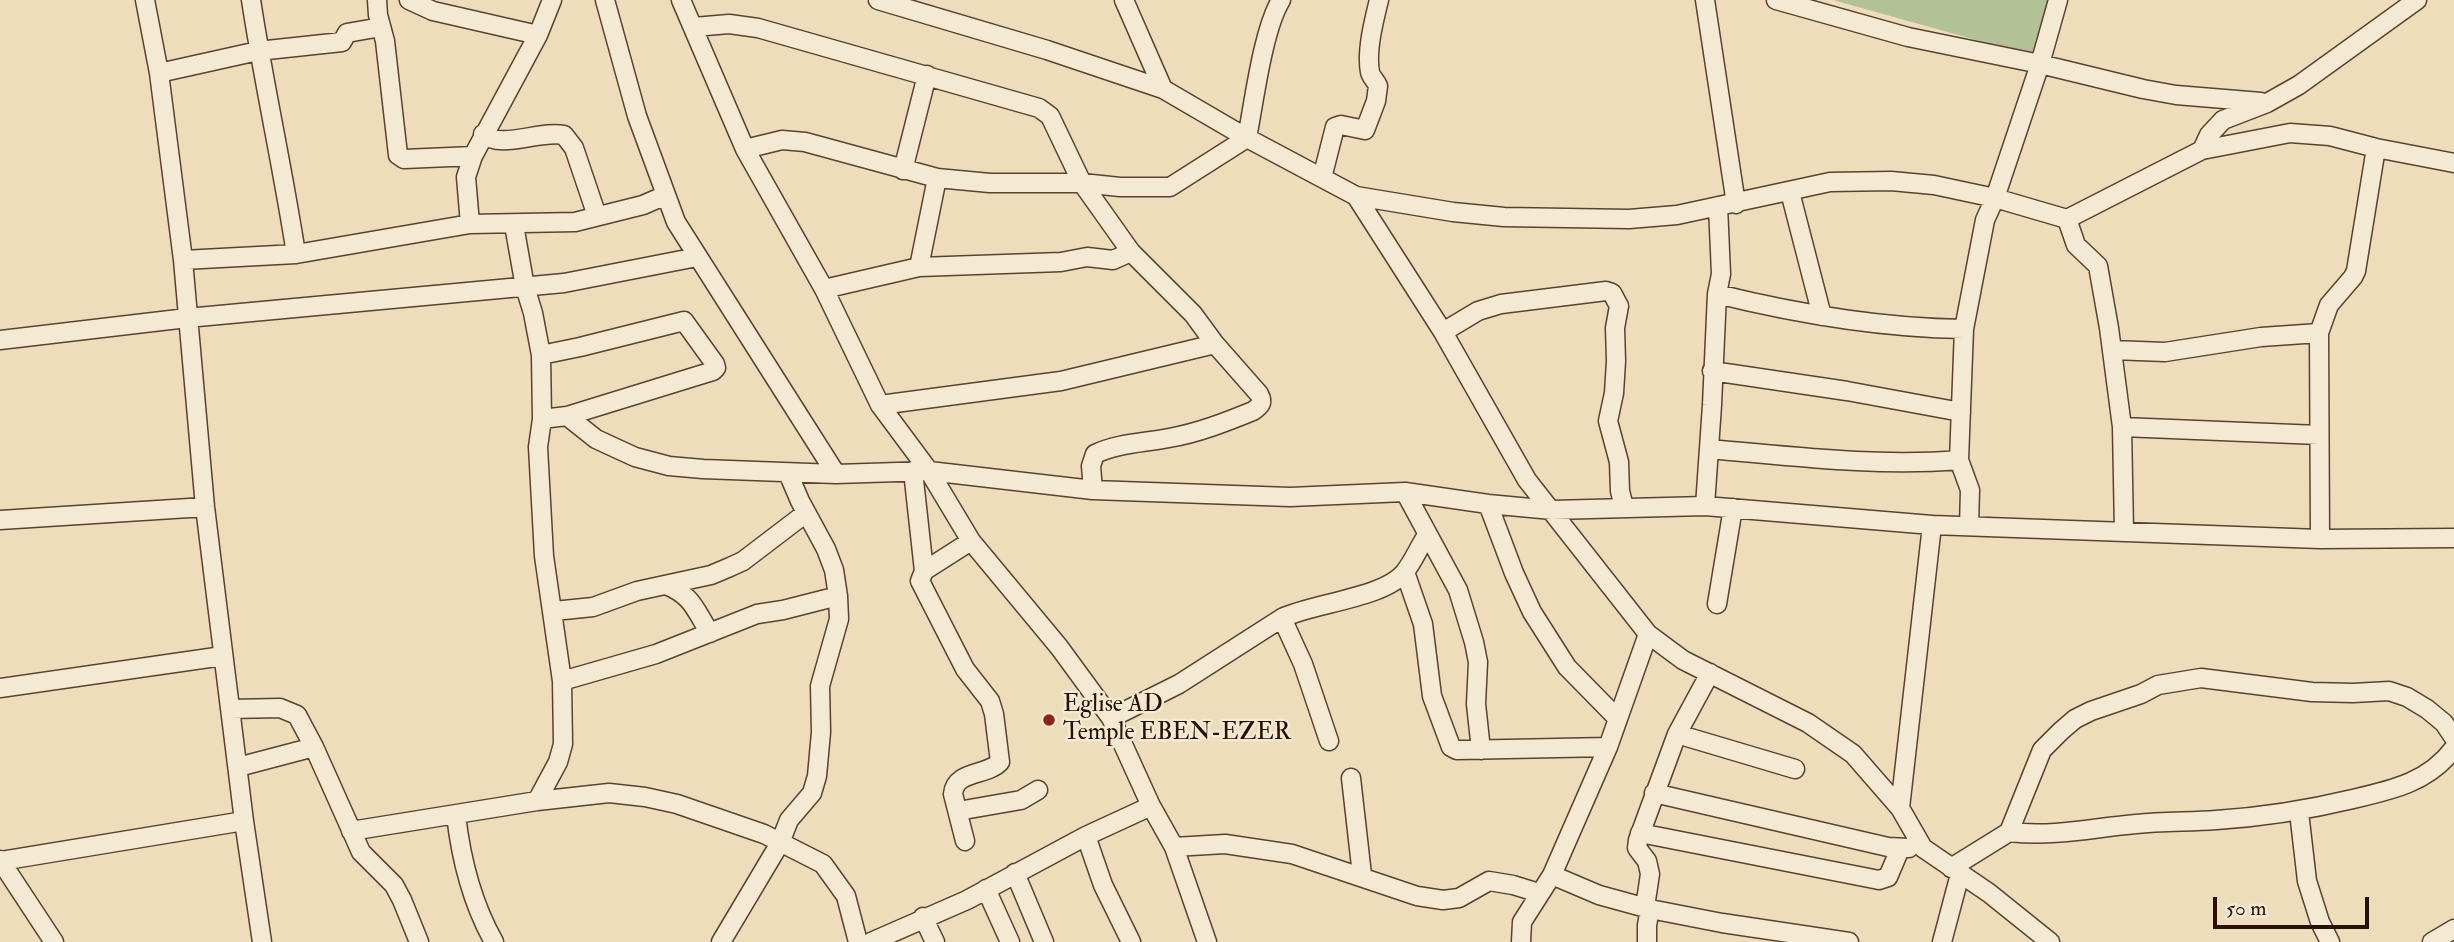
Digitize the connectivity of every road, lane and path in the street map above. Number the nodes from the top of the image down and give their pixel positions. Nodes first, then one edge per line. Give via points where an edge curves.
1 (145, 0) edge
2 (251, 0) edge
3 (377, 0) edge
4 (409, 0) edge
5 (552, 0) edge
6 (606, 0) edge
7 (681, 0) edge
8 (878, 0) edge
9 (1124, 0) edge
10 (1282, 0) edge
11 (1379, 0) edge
12 (1705, 0) edge
13 (1776, 0) edge
14 (2058, 0) edge
15 (2417, 0) edge
16 (381, 27) junction
17 (694, 27) junction
18 (538, 35) junction
19 (258, 51) junction
20 (2040, 64) junction
21 (159, 73) junction
22 (927, 75) junction
23 (1163, 89) junction
24 (2267, 103) junction
25 (483, 134) junction
26 (1247, 138) junction
27 (2376, 148) junction
28 (746, 149) junction
29 (2202, 150) junction
30 (473, 156) junction
31 (2454, 163) edge
32 (903, 170) junction
33 (937, 178) junction
34 (1322, 178) junction
35 (1082, 183) junction
36 (1790, 192) junction
37 (666, 195) junction
38 (1356, 196) junction
39 (1995, 198) junction
40 (1727, 205) junction
41 (597, 216) junction
42 (2067, 219) junction
43 (470, 224) junction
44 (514, 225) junction
45 (1131, 252) junction
46 (296, 254) junction
47 (697, 257) junction
48 (183, 260) junction
49 (919, 267) junction
50 (525, 287) junction
51 (824, 289) junction
52 (1717, 295) junction
53 (1822, 316) junction
54 (187, 318) junction
55 (1964, 329) junction
56 (1443, 332) junction
57 (2319, 333) junction
58 (0, 340) edge
59 (1215, 344) junction
60 (2112, 350) junction
61 (541, 355) junction
62 (1713, 371) junction
63 (880, 405) junction
64 (1961, 412) junction
65 (567, 416) junction
66 (542, 419) junction
67 (2122, 427) junction
68 (2319, 435) junction
69 (1709, 449) junction
70 (1959, 460) junction
71 (921, 471) junction
72 (788, 473) junction
73 (836, 474) junction
74 (1093, 490) junction
75 (1405, 492) junction
76 (1488, 504) junction
77 (1705, 506) junction
78 (205, 507) junction
79 (1624, 508) junction
80 (1733, 509) junction
81 (1552, 510) junction
82 (806, 513) junction
83 (0, 520) edge
84 (1932, 525) junction
85 (1969, 526) junction
86 (2124, 531) junction
87 (1427, 536) junction
88 (2454, 538) edge
89 (2320, 539) junction
90 (971, 541) junction
91 (924, 571) junction
92 (1405, 572) junction
93 (666, 584) junction
94 (838, 596) junction
95 (1717, 604) dead end
96 (554, 611) junction
97 (1282, 618) junction
98 (710, 633) junction
99 (1648, 634) junction
100 (223, 656) junction
101 (1710, 673) junction
102 (562, 681) junction
103 (0, 688) edge
104 (230, 709) junction
105 (1111, 718) junction
106 (1618, 719) junction
107 (1677, 734) junction
108 (2454, 738) edge
109 (1329, 741) dead end
110 (314, 747) junction
111 (1608, 747) junction
112 (2454, 748) edge
113 (1481, 750) junction
114 (239, 767) junction
115 (1795, 769) dead end
116 (1351, 778) dead end
117 (1038, 790) dead end
118 (1654, 793) junction
119 (537, 801) junction
120 (1151, 806) junction
121 (1900, 808) junction
122 (958, 811) junction
123 (2299, 812) junction
124 (456, 815) junction
125 (244, 821) junction
126 (351, 831) junction
127 (2010, 832) junction
128 (1640, 833) junction
129 (1086, 836) junction
130 (965, 841) dead end
131 (780, 843) junction
132 (1174, 847) junction
133 (1923, 848) junction
134 (1900, 849) junction
135 (0, 860) edge
136 (1956, 871) junction
137 (1015, 873) junction
138 (1552, 875) junction
139 (1362, 876) junction
140 (986, 889) junction
141 (1539, 893) junction
142 (1648, 908) junction
143 (923, 917) junction
144 (1722, 923) junction
145 (2454, 929) edge
146 (1946, 938) edge
147 (54, 942) edge
148 (262, 942) edge
149 (419, 942) edge
150 (494, 942) edge
151 (721, 942) edge
152 (858, 942) edge
153 (871, 942) edge
154 (934, 942) edge
155 (1010, 942) edge
156 (1044, 942) edge
157 (1132, 942) edge
158 (1207, 942) edge
159 (1521, 942) edge
160 (1647, 942) edge
161 (1726, 942) edge
162 (1849, 942) edge
163 (2050, 942) edge
164 (2330, 942) edge
165 (2432, 942) edge

1 - 21 street
2 - 19 street
3 - 16 street
4 - 18 street via 433,11
5 - 18 street
6 - 37 street via 637,116
7 - 17 street
8 - 23 street
9 - 23 street
10 - 26 street via 1269,31
11 - 34 street via 1372,29 1371,75 1378,86 1373,110 1365,130 1335,127
12 - 40 street
13 - 20 street via 1908,37
14 - 20 street
15 - 24 street
16 - 19 street via 347,33 342,42
16 - 30 street via 398,155 404,159
17 - 22 street via 729,24 758,28
17 - 28 street
18 - 25 street
19 - 21 street
19 - 46 street
20 - 24 street via 2176,95
20 - 39 street
21 - 48 street
22 - 32 street
22 - 35 street via 1039,108 1050,116
23 - 26 street
24 - 29 street via 2223,120
25 - 30 street
25 - 41 street via 504,140 564,135 574,148
26 - 34 street
26 - 35 street via 1170,187
27 - 29 street via 2330,136 2290,133
27 - 31 street
27 - 57 street via 2356,271 2329,304
28 - 32 street via 782,140 805,142
28 - 51 street
29 - 42 street
30 - 43 street via 466,177
32 - 33 street
33 - 35 street
33 - 49 street
34 - 38 street
35 - 45 street
36 - 39 street via 1830,182 1891,181
36 - 40 street
36 - 53 street
37 - 41 street
37 - 47 street
38 - 40 street via 1504,218 1629,219
38 - 56 street
39 - 42 street
39 - 55 street via 1985,220
40 - 52 street
41 - 44 street via 575,222
42 - 60 street via 2076,245 2098,265
43 - 44 street
43 - 46 street
44 - 50 street
45 - 49 street via 1112,260 1087,257 1062,262
45 - 59 street via 1193,314
46 - 48 street
47 - 50 street
47 - 73 street
48 - 54 street
49 - 51 street
50 - 54 street
50 - 61 street
51 - 63 street
52 - 53 street
52 - 62 street
53 - 55 street
54 - 58 street
54 - 78 street
55 - 64 street
56 - 79 street via 1478,311 1501,304 1612,293 1619,306 1608,421
56 - 81 street via 1527,480
57 - 60 street via 2261,337 2182,351
57 - 68 street
59 - 63 street via 1061,381
59 - 74 street via 1259,394 1260,406 1201,430 1095,454
60 - 67 street
61 - 65 street via 684,321 715,364 713,371
61 - 66 street
62 - 64 street
62 - 69 street
63 - 71 street
64 - 70 street
65 - 66 street
65 - 72 street via 596,439 669,466
66 - 96 street via 538,447 544,556
67 - 68 street
67 - 86 street
68 - 89 street
69 - 70 street via 1822,459
69 - 77 street
70 - 85 street via 1970,490
71 - 73 street
71 - 74 street
71 - 90 street
71 - 91 street
72 - 73 street
72 - 82 street
74 - 75 street via 1290,497
75 - 76 street
75 - 87 street
76 - 81 street
76 - 106 street via 1532,612 1567,667
77 - 79 street
77 - 80 street
78 - 83 street
78 - 100 street
79 - 81 street
80 - 84 street
80 - 95 street
81 - 99 street
82 - 93 street via 730,567
82 - 94 street via 826,549
84 - 85 street
84 - 121 street
85 - 86 street
86 - 89 street
87 - 92 street
87 - 113 street via 1458,590 1474,642
88 - 89 street
90 - 91 street
90 - 105 street
91 - 122 street via 920,581 924,589 965,669 990,701 999,745 997,765 954,786
92 - 97 street via 1383,588
92 - 113 street via 1423,624 1433,696 1447,741 1457,750
93 - 96 street via 593,607
93 - 98 street via 682,591
94 - 98 street via 757,614
94 - 131 street via 839,619 820,686 817,776 812,793 789,820
96 - 102 street
97 - 105 street via 1179,684
97 - 109 street
98 - 102 street
99 - 101 street
99 - 106 street
100 - 103 street
100 - 104 street
101 - 107 street
101 - 121 street via 1832,738 1853,754
102 - 119 street via 563,744
104 - 110 street via 280,708 297,715
104 - 114 street
105 - 120 street
106 - 111 street
107 - 115 street
107 - 118 street
108 - 127 street via 2427,709 2389,691 2333,694 2232,680 2176,680 2091,711 2061,731 2042,750
110 - 114 street
110 - 126 street
111 - 113 street
111 - 138 street
112 - 123 street via 2417,781
114 - 125 street
116 - 139 street
117 - 122 street via 1021,800
118 - 128 street
118 - 134 street
119 - 124 street
119 - 131 street via 609,793 645,797 702,812
120 - 129 street
120 - 132 street
121 - 133 street
122 - 130 street
123 - 127 street via 2066,834
123 - 164 street via 2306,881
124 - 126 street
124 - 150 street via 461,858
125 - 135 street
125 - 148 street
126 - 149 street via 361,852 394,886
127 - 136 street
128 - 134 street via 1879,880 1888,877
128 - 142 street via 1637,848 1650,874
129 - 137 street
129 - 157 street via 1103,885
131 - 151 street
131 - 152 street via 823,864 846,896
132 - 139 street via 1225,844 1292,853
132 - 158 street
133 - 134 street
133 - 136 street
135 - 147 street
136 - 146 street
136 - 163 street
137 - 140 street
137 - 156 street
138 - 141 street
138 - 142 street via 1599,895
139 - 141 street via 1417,896 1443,900 1459,898 1489,881
140 - 143 street
140 - 155 street
141 - 159 street via 1522,922
142 - 144 street
142 - 160 street
143 - 153 street
143 - 154 street
144 - 161 street
144 - 162 street
145 - 165 street

